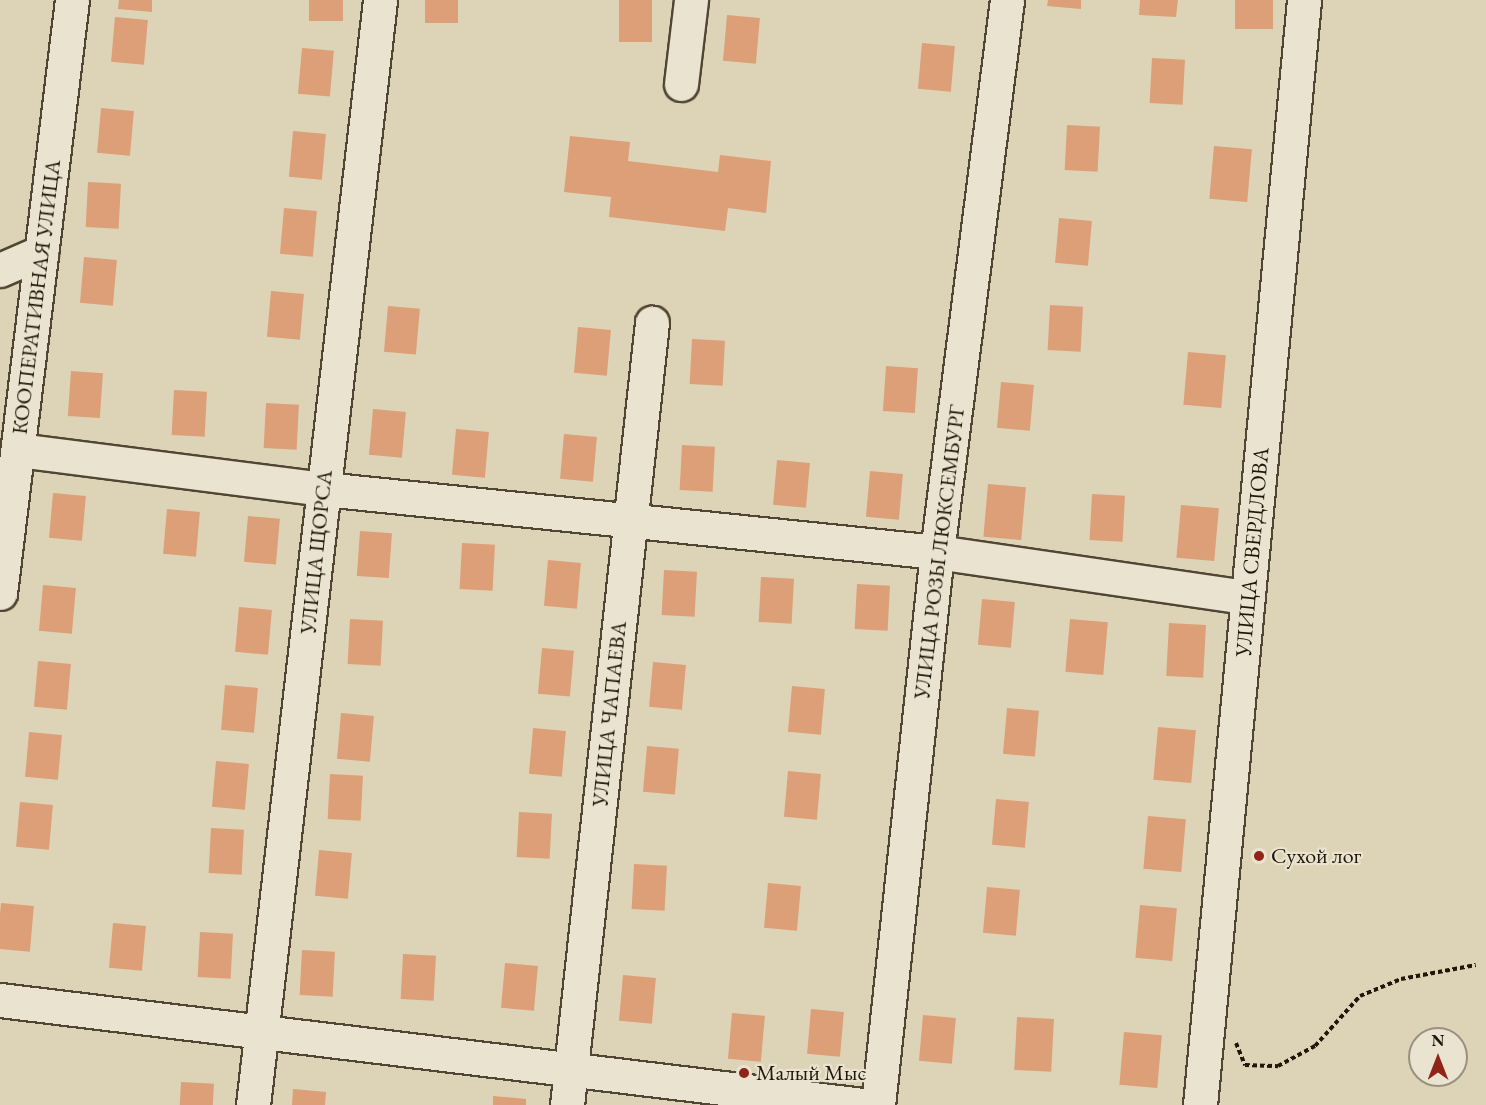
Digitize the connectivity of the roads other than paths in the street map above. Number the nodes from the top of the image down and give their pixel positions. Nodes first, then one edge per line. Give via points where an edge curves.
1 (72, 0) edge
2 (380, 0) edge
3 (691, 0) edge
4 (1007, 0) edge
5 (1304, 0) edge
6 (681, 84) dead end
7 (41, 252) junction
8 (0, 270) edge
9 (652, 323) dead end
10 (18, 450) junction
11 (324, 489) junction
12 (628, 522) junction
13 (937, 552) junction
14 (0, 593) edge
15 (1247, 597) junction
16 (0, 1000) edge
17 (262, 1031) junction
18 (572, 1069) junction
19 (254, 1105) edge
20 (567, 1105) edge
21 (863, 1105) edge
22 (878, 1105) edge
23 (1200, 1105) edge

1 - 7 street, КООПЕРАТИВНАЯ УЛИЦА
2 - 11 street, УЛИЦА ЩОРСА
3 - 6 street
4 - 13 street, УЛИЦА РОЗЫ ЛЮКСЕМБУРГ
5 - 15 street, УЛИЦА СВЕРДЛОВА
7 - 8 street
7 - 10 street, КООПЕРАТИВНАЯ УЛИЦА
9 - 12 street, УЛИЦА ЧАПАЕВА
10 - 11 street
10 - 14 street, КООПЕРАТИВНАЯ УЛИЦА
11 - 12 street
11 - 17 street, УЛИЦА ЩОРСА
12 - 13 street
12 - 18 street, УЛИЦА ЧАПАЕВА
13 - 15 street
13 - 22 street, УЛИЦА РОЗЫ ЛЮКСЕМБУРГ
15 - 23 street, УЛИЦА СВЕРДЛОВА
16 - 17 street
17 - 18 street
17 - 19 street, УЛИЦА ЩОРСА
18 - 20 street, УЛИЦА ЧАПАЕВА
18 - 21 street

